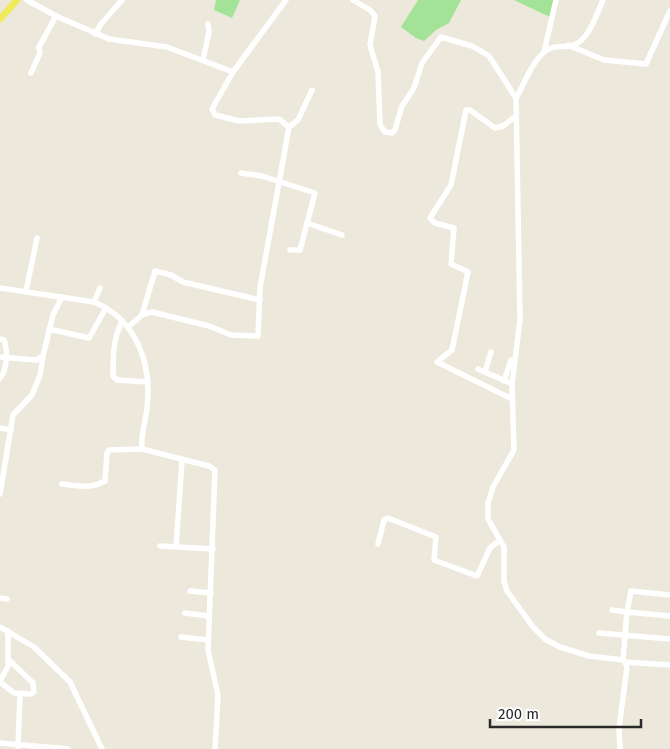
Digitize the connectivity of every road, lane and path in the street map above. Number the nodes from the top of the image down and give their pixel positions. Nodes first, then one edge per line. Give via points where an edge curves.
1 (17, 0) edge
2 (27, 0) edge
3 (122, 0) edge
4 (286, 0) edge
5 (556, 0) edge
6 (603, 0) edge
7 (356, 1) edge
8 (670, 11) edge
9 (56, 16) junction
10 (0, 18) edge
11 (208, 24) dead end
12 (95, 34) junction
13 (568, 45) junction
14 (544, 52) junction
15 (202, 60) junction
16 (31, 72) dead end
17 (233, 72) junction
18 (312, 90) dead end
19 (516, 98) junction
20 (516, 116) junction
21 (289, 127) junction
22 (240, 173) dead end
23 (278, 181) junction
24 (307, 223) junction
25 (342, 235) dead end
26 (37, 238) dead end
27 (290, 250) dead end
28 (0, 288) edge
29 (100, 288) dead end
30 (26, 291) junction
31 (62, 297) junction
32 (260, 300) junction
33 (94, 302) junction
34 (106, 308) junction
35 (142, 315) junction
36 (122, 322) junction
37 (128, 327) junction
38 (49, 329) junction
39 (0, 339) edge
40 (491, 352) dead end
41 (43, 356) junction
42 (3, 358) edge
43 (511, 360) dead end
44 (478, 369) dead end
45 (485, 372) junction
46 (0, 378) edge
47 (504, 381) junction
48 (148, 382) junction
49 (512, 384) junction
50 (512, 399) junction
51 (0, 428) edge
52 (11, 430) junction
53 (142, 449) junction
54 (3, 461) edge
55 (182, 461) junction
56 (62, 484) dead end
57 (0, 494) edge
58 (500, 540) junction
59 (378, 544) dead end
60 (160, 546) dead end
61 (176, 546) junction
62 (213, 549) junction
63 (190, 591) dead end
64 (211, 593) junction
65 (670, 595) edge
66 (612, 610) dead end
67 (627, 612) junction
68 (185, 613) dead end
69 (210, 616) junction
70 (670, 616) edge
71 (0, 627) edge
72 (8, 631) junction
73 (599, 633) dead end
74 (624, 635) junction
75 (181, 637) dead end
76 (670, 639) edge
77 (208, 640) junction
78 (8, 659) junction
79 (624, 661) junction
80 (670, 665) edge
81 (0, 681) edge
82 (20, 694) junction
83 (0, 742) edge
84 (18, 747) edge
85 (98, 748) edge
86 (68, 749) edge
87 (215, 749) edge
88 (620, 749) edge

1 - 10 main road
2 - 9 street
3 - 12 street
4 - 17 street
5 - 14 street
6 - 13 street via 585,34 575,44
7 - 19 street via 375,16 370,45 378,72 380,125 385,132 395,130 422,63 441,37 472,46 489,56
8 - 13 street via 646,64 604,60
9 - 12 street
9 - 16 street via 39,47 40,53
11 - 15 street
12 - 15 street via 118,41 167,47
13 - 14 street
14 - 19 street via 531,68
15 - 17 street
17 - 21 street via 212,113 231,120 279,119
18 - 21 street via 298,120
19 - 20 street
20 - 49 street via 520,320
20 - 50 street via 495,128 466,110 450,185 430,218 435,223 454,228 451,264 468,272 452,350 437,362
21 - 23 street
22 - 23 street
23 - 24 street via 315,193
23 - 32 street
24 - 25 street
24 - 27 street via 300,250
26 - 30 street
28 - 30 street
29 - 33 street
30 - 31 street
31 - 33 street
31 - 38 street
32 - 35 street via 183,282 155,271
32 - 35 street via 259,334 254,338 231,335 152,312
33 - 34 street
34 - 36 street
34 - 38 street via 89,338
35 - 37 street
36 - 37 street
36 - 48 street via 113,356 113,376 117,380
37 - 48 street via 145,358
38 - 41 street
39 - 42 street via 5,343
40 - 45 street
41 - 42 street via 36,360
41 - 52 street via 40,375 29,400 13,415
42 - 46 street via 3,376
43 - 47 street
44 - 45 street
45 - 47 street
47 - 49 street
48 - 53 street
49 - 50 street
50 - 58 street via 514,450 493,487 488,503 490,527
51 - 52 street
52 - 54 street
53 - 55 street
53 - 56 street via 109,450 103,483 94,486
54 - 57 street
55 - 61 street
55 - 62 street via 215,470
58 - 59 street via 490,548 477,576 434,560 436,537 388,518 384,520
58 - 79 street via 505,557 507,591 545,640 589,656
60 - 61 street
61 - 62 street
62 - 64 street
63 - 64 street
64 - 69 street
65 - 67 street via 631,591
66 - 67 street
67 - 70 street
67 - 74 street
68 - 69 street
69 - 77 street
71 - 72 street
72 - 78 street
72 - 85 street via 34,647 70,682
73 - 74 street
74 - 76 street
74 - 79 street
75 - 77 street
77 - 87 street via 208,655 218,694
78 - 81 street
78 - 82 street via 34,684 33,694
79 - 80 street
79 - 88 street via 627,667 619,728
81 - 82 street
82 - 84 street
83 - 84 street
84 - 86 street

